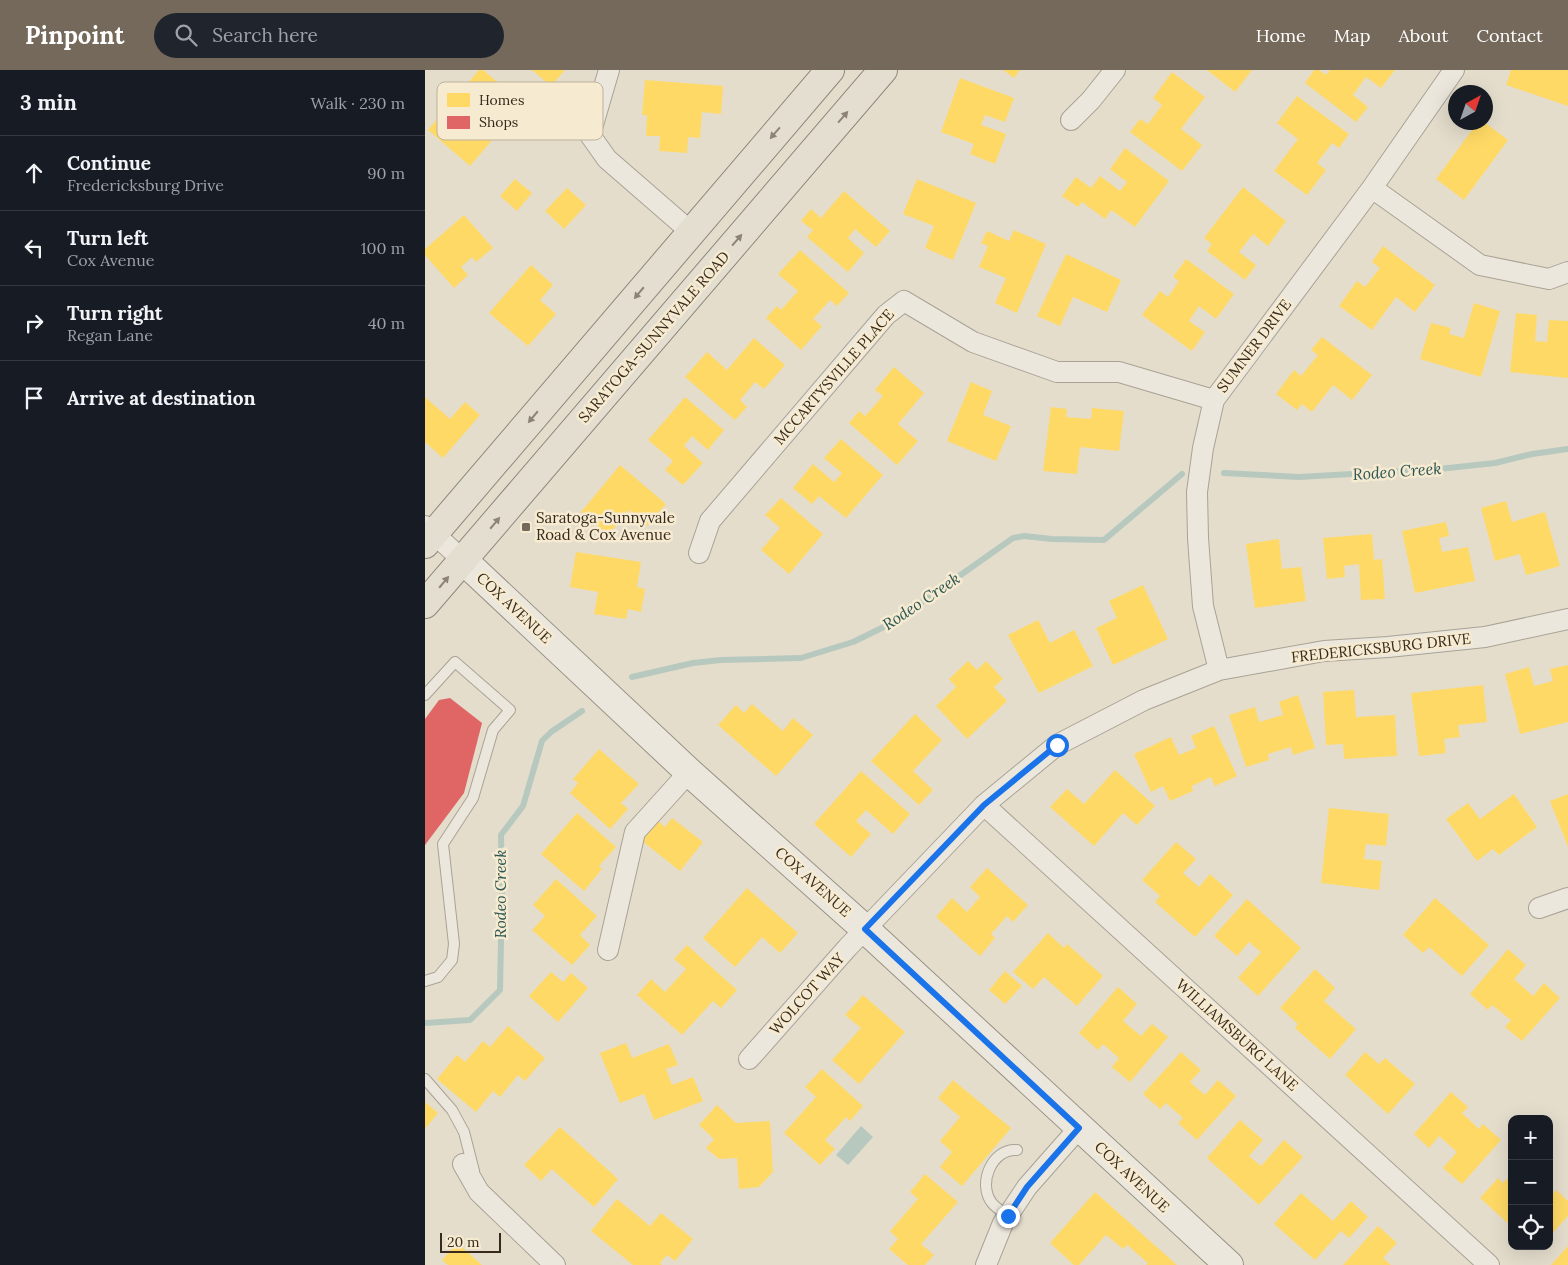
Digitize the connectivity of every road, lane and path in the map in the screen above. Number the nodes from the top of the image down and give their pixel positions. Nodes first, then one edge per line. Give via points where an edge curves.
1 (609, 70) edge
2 (830, 70) edge
3 (883, 70) edge
4 (1115, 70) edge
5 (1454, 70) edge
6 (603, 91) edge
7 (1071, 120) dead end
8 (594, 140) edge
9 (1372, 188) junction
10 (691, 232) junction
11 (1568, 272) edge
12 (1213, 400) junction
13 (428, 535) edge
14 (699, 554) dead end
15 (463, 560) junction
16 (425, 604) edge
17 (1568, 619) edge
18 (1219, 670) junction
19 (425, 695) edge
20 (689, 772) junction
21 (984, 805) junction
22 (1568, 898) edge
23 (1539, 908) dead end
24 (865, 929) junction
25 (608, 950) dead end
26 (425, 981) edge
27 (749, 1059) dead end
28 (425, 1079) edge
29 (1079, 1128) junction
30 (1017, 1150) dead end
31 (463, 1164) dead end
32 (479, 1192) junction
33 (1008, 1216) junction
34 (555, 1265) edge
35 (986, 1265) edge
36 (1229, 1265) edge
37 (1489, 1265) edge

1 - 6 street
2 -> 10 main road
15 -> 3 main road, SARATOGA-SUNNYVALE ROAD
4 - 7 street
5 - 9 street, SUMNER DRIVE
8 - 10 street via 607,159
9 - 11 street via 1480,265 1549,279
9 - 12 street, SUMNER DRIVE
10 -> 13 main road
12 - 14 street, MCCARTYSVILLE PLACE via 1119,372 1057,372 973,342 903,300 886,315 710,521
12 - 18 street, SUMNER DRIVE via 1197,492 1198,538 1203,606
13 - 15 street
16 -> 15 main road, SARATOGA-SUNNYVALE ROAD
15 - 20 main road, COX AVENUE
17 - 18 street, FREDERICKSBURG DRIVE via 1485,637 1324,651
18 - 21 street, FREDERICKSBURG DRIVE via 1144,700 1057,745
19 - 26 lane via 455,662 510,710 493,730 473,798 443,844 454,944 452,960 438,977
20 - 24 main road, COX AVENUE
20 - 25 street via 635,832
21 - 24 street, FREDERICKSBURG DRIVE
21 - 37 street, WILLIAMSBURG LANE
22 - 23 street
24 - 27 street, WOLCOT WAY
24 - 29 main road, COX AVENUE
28 - 32 lane via 452,1110 464,1132
29 - 33 street via 1027,1187
29 - 36 main road, COX AVENUE
30 - 33 lane via 999,1155 986,1178 992,1203
31 - 32 street
32 - 34 street
33 - 35 street

